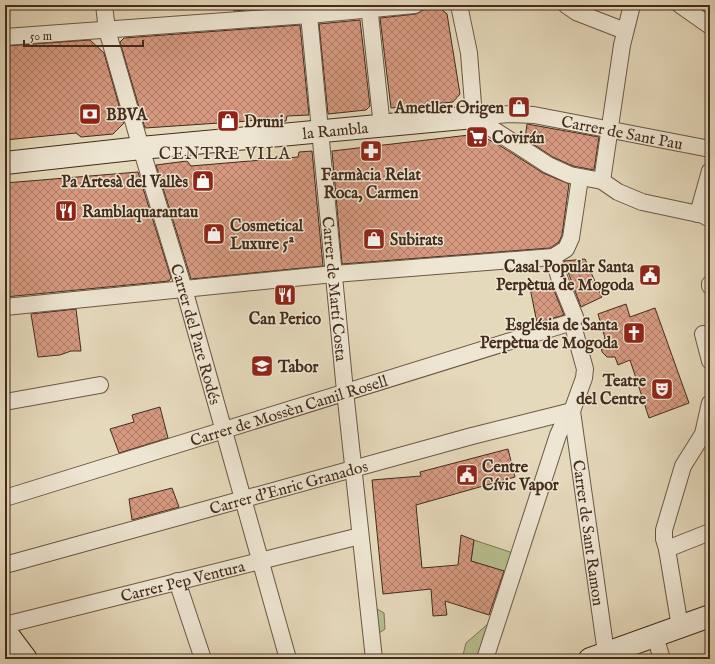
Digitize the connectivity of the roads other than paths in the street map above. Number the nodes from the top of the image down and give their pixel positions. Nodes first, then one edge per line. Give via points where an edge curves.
1 (104, 5) edge
2 (414, 5) edge
3 (459, 5) edge
4 (566, 5) edge
5 (632, 5) edge
6 (680, 5) edge
7 (369, 7) edge
8 (308, 10) edge
9 (710, 26) edge
10 (107, 30) junction
11 (625, 31) junction
12 (5, 37) edge
13 (510, 114) junction
14 (474, 117) junction
15 (382, 127) junction
16 (610, 128) junction
17 (320, 132) junction
18 (505, 136) junction
19 (141, 148) junction
20 (710, 149) edge
21 (5, 164) edge
22 (710, 171) edge
23 (580, 178) junction
24 (602, 181) junction
25 (704, 217) edge
26 (553, 257) junction
27 (334, 274) junction
28 (184, 289) junction
29 (5, 307) edge
30 (572, 322) junction
31 (703, 334) dead end
32 (710, 361) edge
33 (100, 385) dead end
34 (345, 391) junction
35 (5, 402) edge
36 (710, 403) edge
37 (572, 411) junction
38 (708, 421) edge
39 (223, 430) junction
40 (353, 469) junction
41 (5, 498) edge
42 (242, 498) junction
43 (710, 532) edge
44 (360, 536) junction
45 (667, 549) junction
46 (260, 560) junction
47 (5, 565) edge
48 (177, 581) junction
49 (710, 616) edge
50 (5, 625) edge
51 (680, 627) junction
52 (5, 632) edge
53 (654, 636) junction
54 (598, 656) edge
55 (26, 659) edge
56 (203, 659) edge
57 (288, 659) edge
58 (374, 659) edge
59 (485, 659) edge
60 (662, 659) edge

1 - 10 street, Carrer del Pare Rodés
2 - 7 street
3 - 14 street via 469,53
4 - 11 street via 576,12
5 - 11 street
6 - 9 street
7 - 8 street
7 - 15 street
8 - 10 street
8 - 17 street, Carrer de Martí Costa
10 - 12 street
10 - 19 street, Carrer del Pare Rodés
11 - 16 street
13 - 14 street, Carrer de Sant Pau
13 - 16 street, Carrer de Sant Pau via 534,115
13 - 18 street via 506,121
14 - 15 street, la Rambla
14 - 18 street
15 - 17 street, la Rambla
16 - 20 street, Carrer de Sant Pau
16 - 24 street
17 - 19 street, la Rambla
17 - 27 street, Carrer de Martí Costa
18 - 23 street via 548,166
19 - 21 street, la Rambla
19 - 28 street, Carrer del Pare Rodés
22 - 25 street
23 - 24 street
23 - 26 street via 571,238 566,249
24 - 25 street via 618,192 642,202
26 - 27 street
26 - 30 street via 575,317
27 - 28 street
27 - 34 street, Carrer de Martí Costa
28 - 29 street
28 - 39 street, Carrer del Pare Rodés
30 - 34 street, Carrer de Mossèn Camil Rosell
30 - 37 street via 585,369
31 - 32 street
33 - 35 street
34 - 39 street, Carrer de Mossèn Camil Rosell
34 - 40 street, Carrer de Martí Costa
36 - 38 street
37 - 40 street, Carrer d'Enric Granados
37 - 54 street, Carrer de Sant Ramon
37 - 59 street via 558,435
38 - 45 street via 683,466 664,530
39 - 41 street, Carrer de Mossèn Camil Rosell
39 - 42 street, Carrer del Pare Rodés
40 - 42 street, Carrer d'Enric Granados
40 - 44 street, Carrer de Martí Costa
42 - 46 street, Carrer del Pare Rodés
42 - 47 street, Carrer d'Enric Granados
43 - 45 street
44 - 46 street, Carrer Pep Ventura
44 - 58 street, Carrer de Martí Costa
45 - 51 street
46 - 48 street, Carrer Pep Ventura
46 - 57 street, Carrer del Pare Rodés
48 - 50 street, Carrer Pep Ventura
48 - 56 street
49 - 51 street
51 - 53 street
52 - 55 street
53 - 54 street
53 - 60 street

